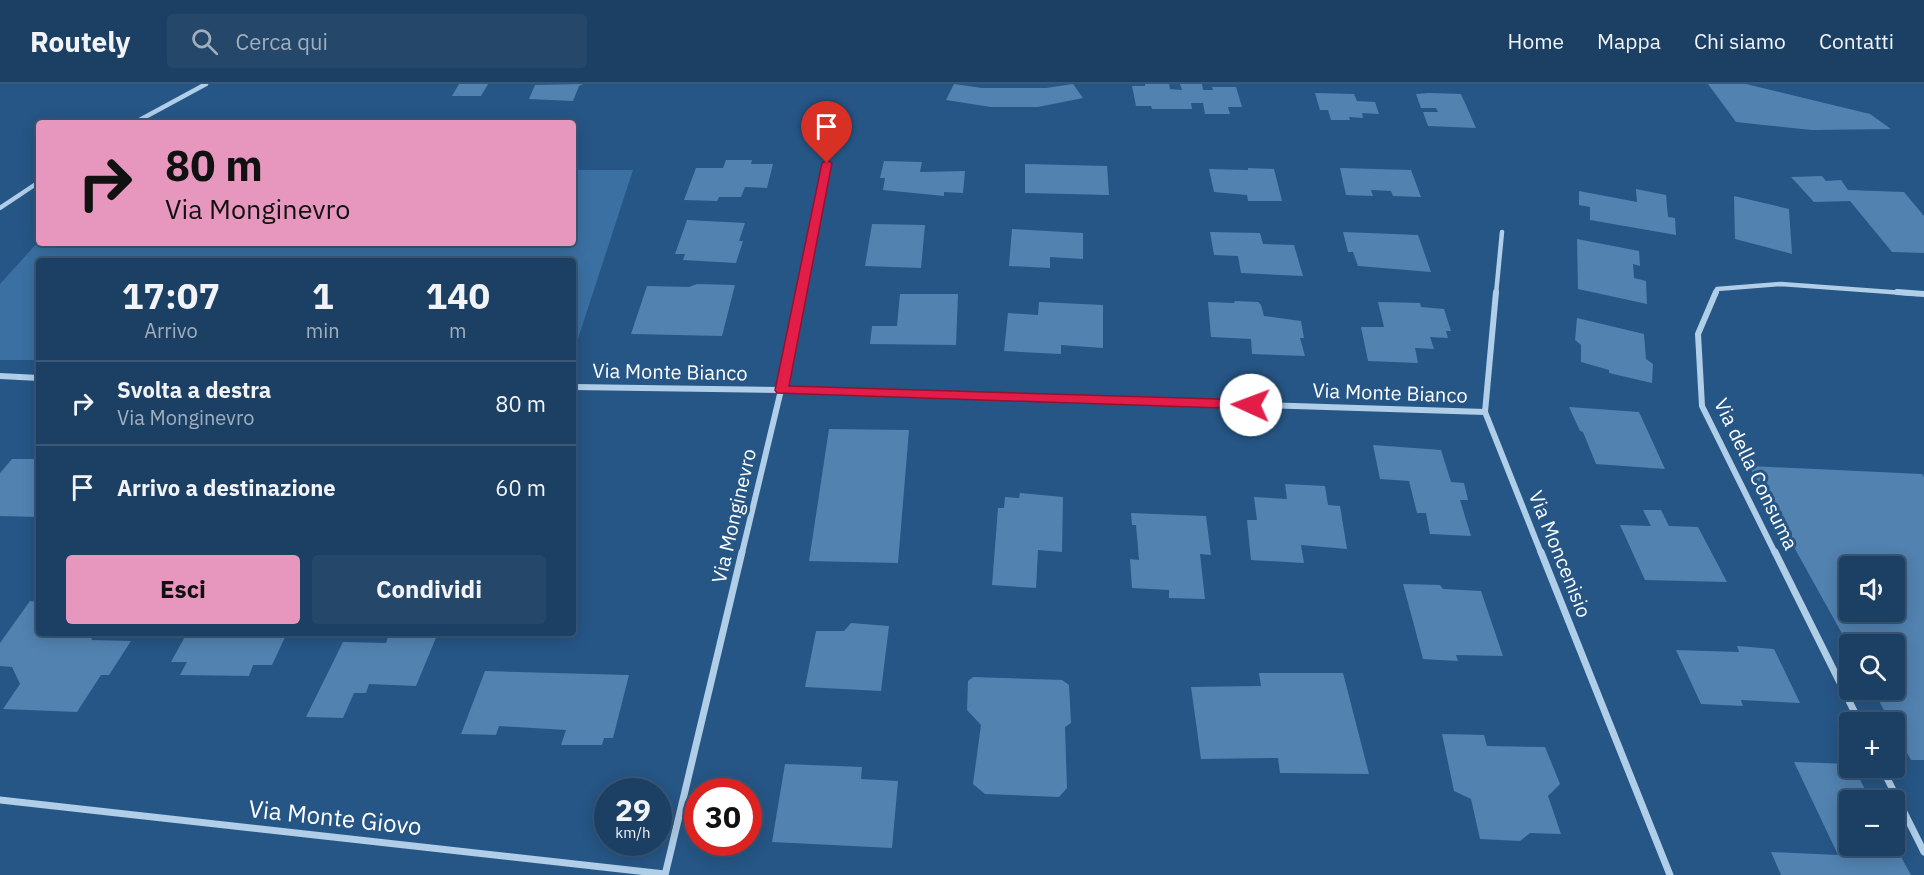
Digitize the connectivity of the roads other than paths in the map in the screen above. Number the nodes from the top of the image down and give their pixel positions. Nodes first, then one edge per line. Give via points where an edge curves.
1 (206, 84) edge
2 (140, 120) edge
3 (827, 163) dead end
4 (36, 184) edge
5 (0, 208) edge
6 (1502, 232) dead end
7 (1924, 294) edge
8 (0, 376) edge
9 (36, 378) edge
10 (576, 387) edge
11 (781, 390) junction
12 (1485, 412) junction
13 (1855, 712) edge
14 (1887, 778) edge
15 (0, 800) edge
16 (1924, 852) edge
17 (665, 874) edge
18 (1670, 875) edge

1 - 2 street
3 - 11 street, Via Monginevro
4 - 5 street
6 - 12 street, Via Moncenisio
7 - 13 street, Via della Consuma via 1781,284 1717,289 1698,334 1702,406
8 - 9 street
10 - 11 street, Via Monte Bianco
11 - 12 street, Via Monte Bianco
11 - 17 street, Via Monginevro
12 - 18 street, Via Moncenisio
14 - 16 street
15 - 17 street, Via Monte Giovo

